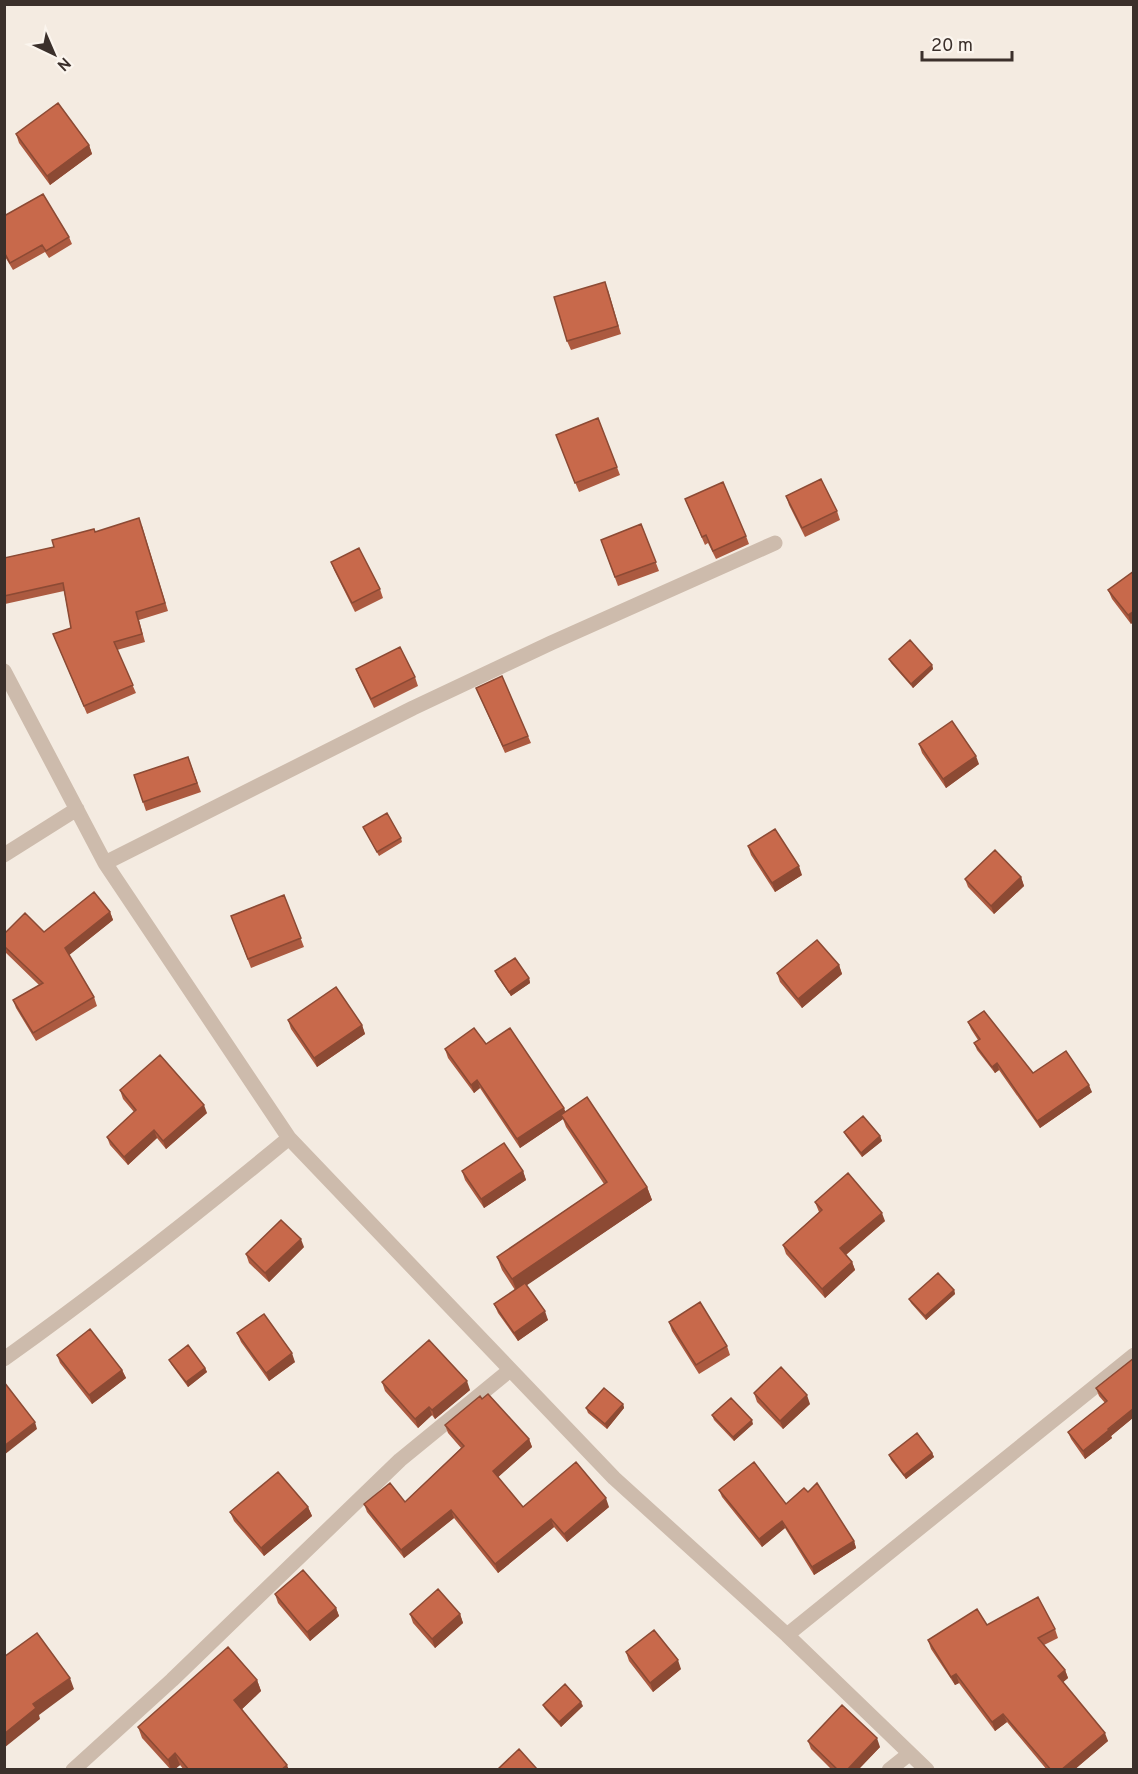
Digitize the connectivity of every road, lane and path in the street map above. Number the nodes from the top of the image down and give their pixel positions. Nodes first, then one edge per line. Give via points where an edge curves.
1 (775, 543) dead end
2 (4, 671) edge
3 (77, 809) junction
4 (4, 855) edge
5 (105, 863) junction
6 (289, 1138) junction
7 (1134, 1355) edge
8 (4, 1359) edge
9 (510, 1370) junction
10 (787, 1635) junction
11 (909, 1754) junction
12 (73, 1770) edge
13 (889, 1770) edge
14 (927, 1770) edge

1 - 5 street via 423,703
2 - 3 street
3 - 4 street
3 - 5 street
5 - 6 street
6 - 8 street via 185,1223
6 - 9 street
7 - 10 street
9 - 10 street via 614,1478
9 - 12 street via 400,1460
10 - 11 street
11 - 13 street
11 - 14 street

